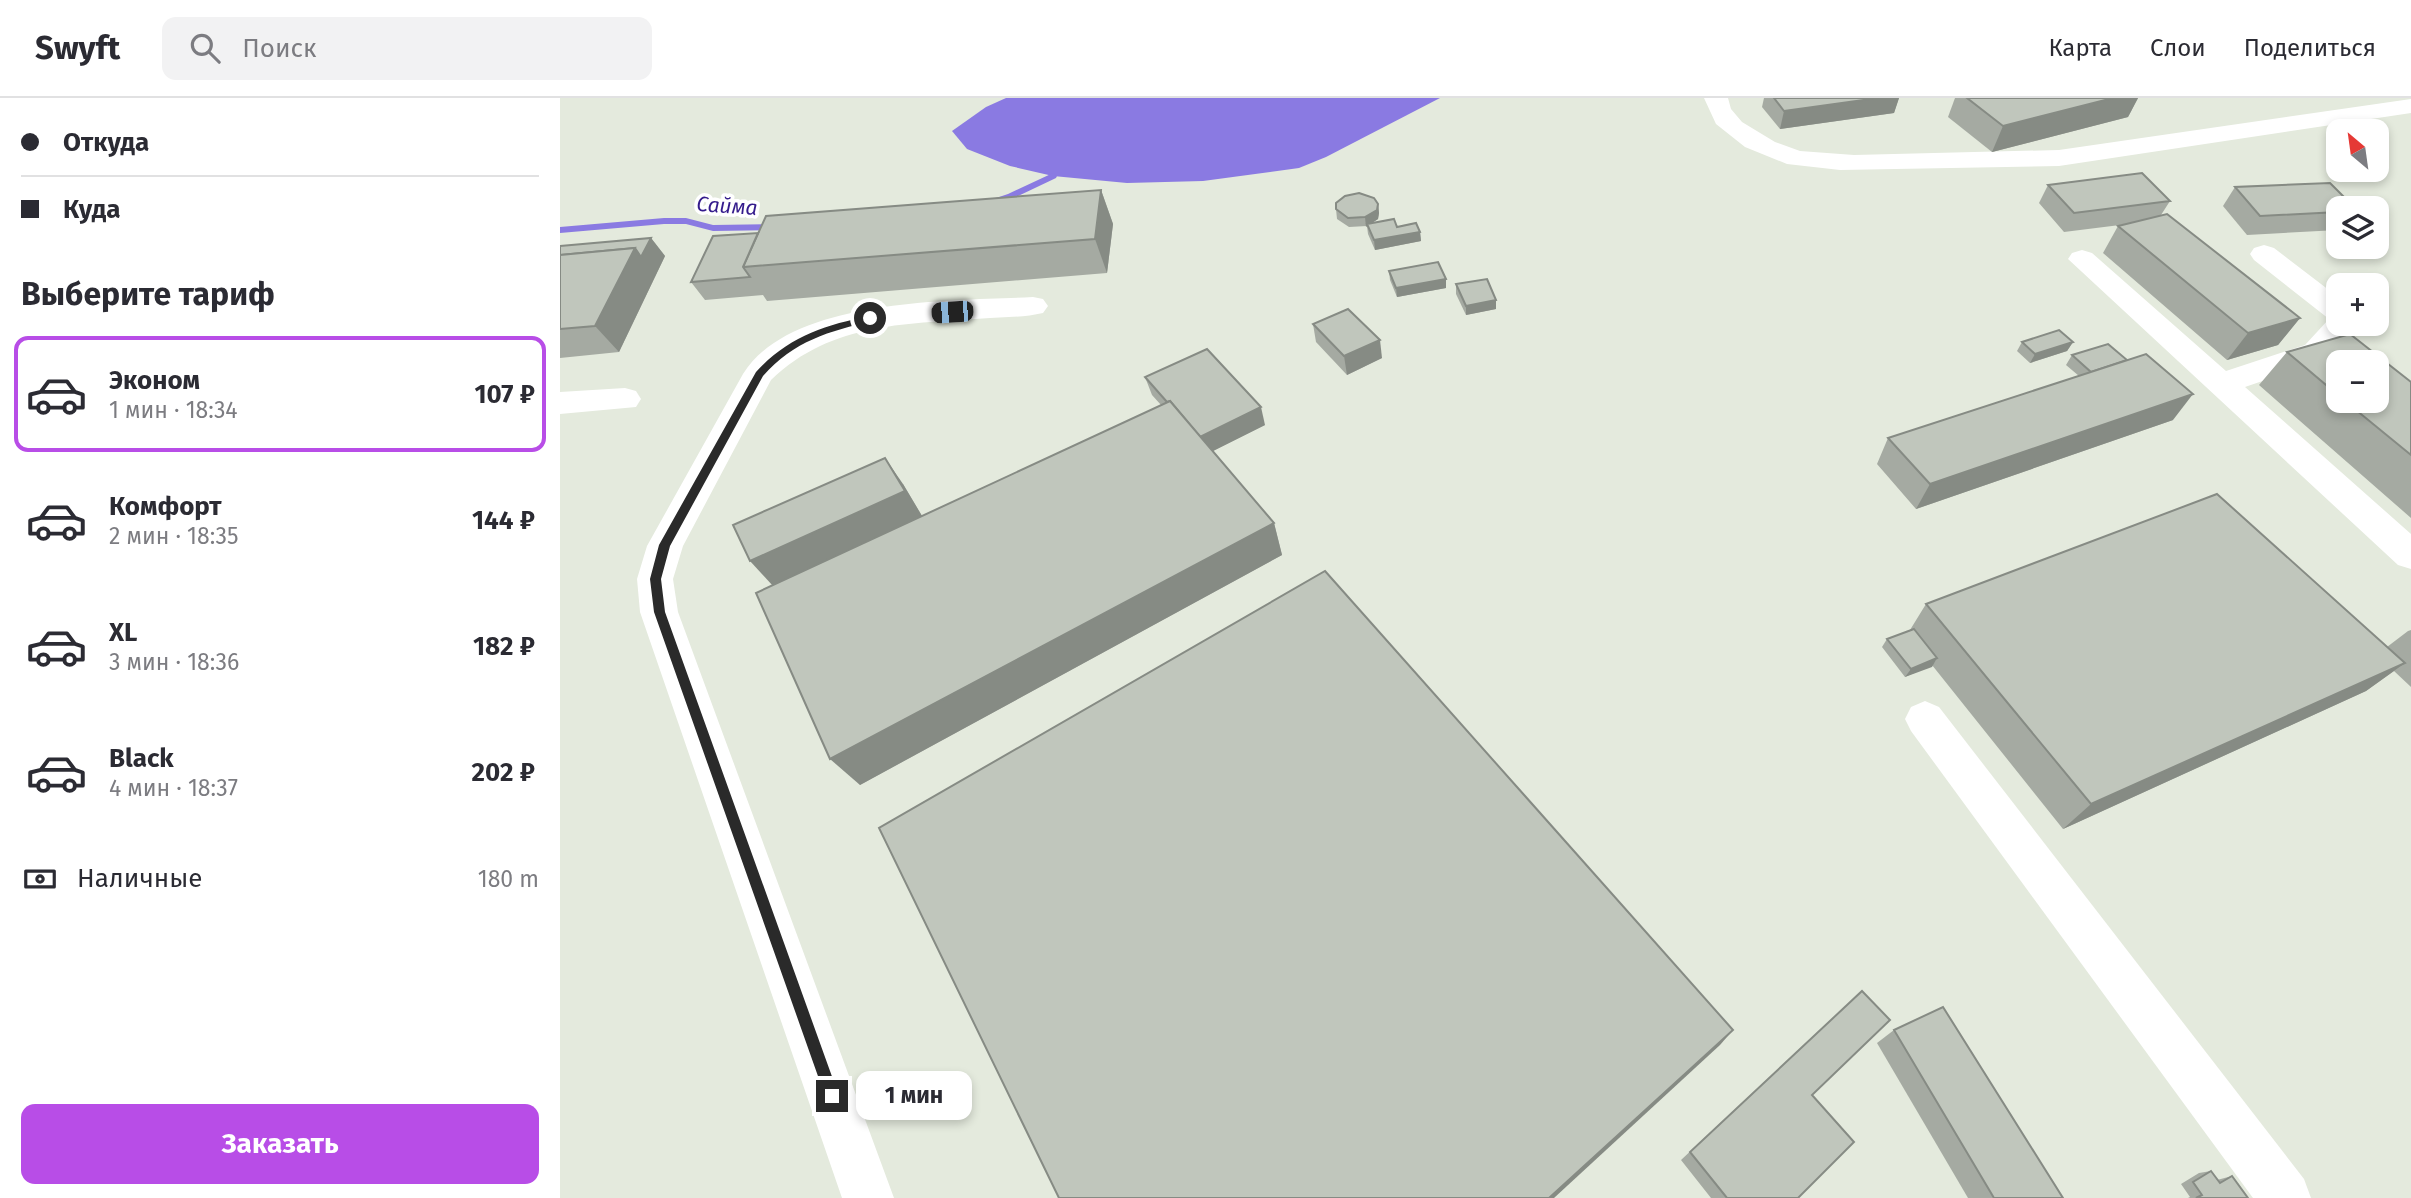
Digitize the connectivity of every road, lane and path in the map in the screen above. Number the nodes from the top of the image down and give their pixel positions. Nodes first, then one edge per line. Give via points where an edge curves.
1 (1716, 98) edge
2 (2272, 104) dead end
3 (2411, 106) edge
4 (2299, 121) junction
5 (2264, 254) dead end
6 (2082, 260) dead end
7 (2326, 303) edge
8 (1033, 306) dead end
9 (2329, 336) edge
10 (2219, 384) junction
11 (625, 399) dead end
12 (560, 403) edge
13 (2411, 555) edge
14 (1926, 719) dead end
15 (868, 1198) edge
16 (2285, 1198) edge

1 - 4 street via 1730,125 1752,140 1787,156 1838,162 2059,158
2 - 4 street
3 - 4 street
5 - 7 street
6 - 10 street
8 - 15 street via 870,318 802,338 776,356 759,374 665,545 655,579 659,612
9 - 10 street via 2308,355
10 - 13 street
11 - 12 street
14 - 16 street

